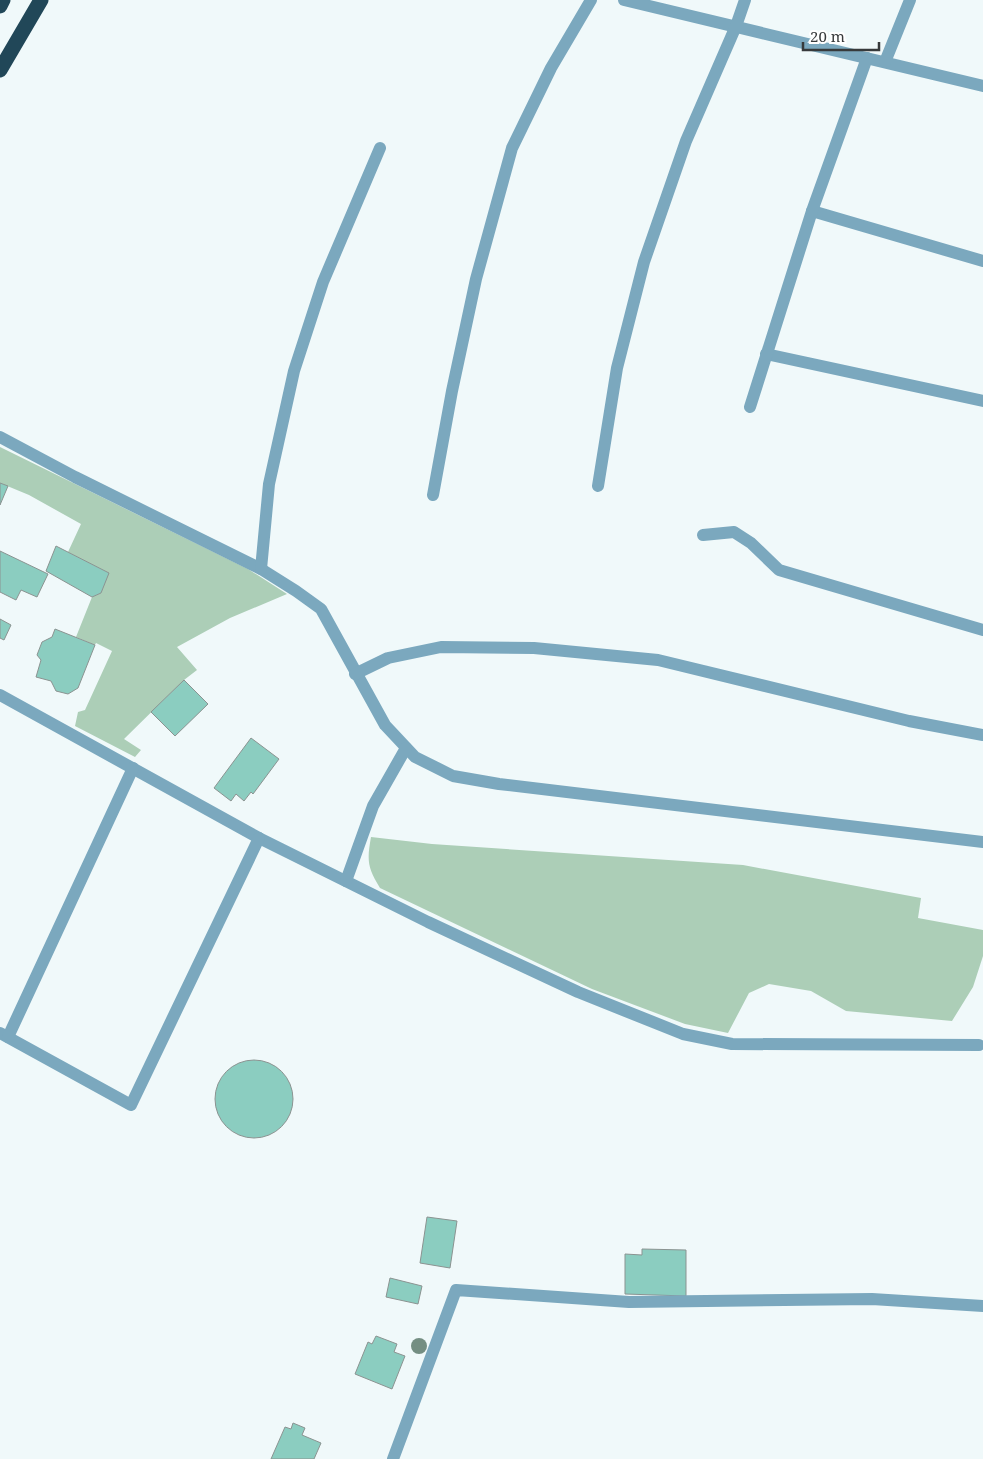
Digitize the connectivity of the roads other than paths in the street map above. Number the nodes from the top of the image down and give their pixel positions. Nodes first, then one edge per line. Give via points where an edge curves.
1 (4, 0) edge
2 (41, 0) edge
3 (591, 0) edge
4 (624, 0) edge
5 (745, 0) edge
6 (910, 0) edge
7 (0, 6) edge
8 (736, 26) junction
9 (867, 58) junction
10 (885, 62) junction
11 (0, 70) edge
12 (983, 86) edge
13 (380, 148) dead end
14 (812, 211) junction
15 (983, 261) edge
16 (766, 354) junction
17 (983, 401) edge
18 (750, 407) dead end
19 (0, 438) edge
20 (598, 486) dead end
21 (433, 495) dead end
22 (703, 535) dead end
23 (261, 569) junction
24 (983, 630) edge
25 (355, 674) junction
26 (0, 695) edge
27 (983, 735) edge
28 (406, 748) junction
29 (133, 768) junction
30 (259, 838) junction
31 (983, 842) edge
32 (346, 881) junction
33 (4, 1035) edge
34 (979, 1045) dead end
35 (983, 1306) edge
36 (393, 1459) edge

1 - 7 highway
2 - 11 highway
3 - 21 street via 551,68 512,148 476,279
4 - 8 street
5 - 8 street
6 - 10 street
8 - 9 street
8 - 20 street via 686,141 644,262 617,368
9 - 10 street
9 - 14 street
10 - 12 street
13 - 23 street via 323,282 294,371 269,484
14 - 15 street
14 - 16 street
16 - 17 street
16 - 18 street
19 - 23 street
22 - 24 street via 734,532 751,543 779,570
23 - 25 street via 321,609
25 - 27 street via 388,658 441,647 534,648 658,660 900,719
25 - 28 street via 384,725
26 - 29 street
28 - 31 street via 415,757 453,776 499,784
28 - 32 street via 372,806
29 - 30 street
29 - 33 street
30 - 32 street
30 - 33 street via 131,1105
32 - 34 street via 578,992 683,1034 732,1044
35 - 36 street via 872,1299 629,1302 456,1290

